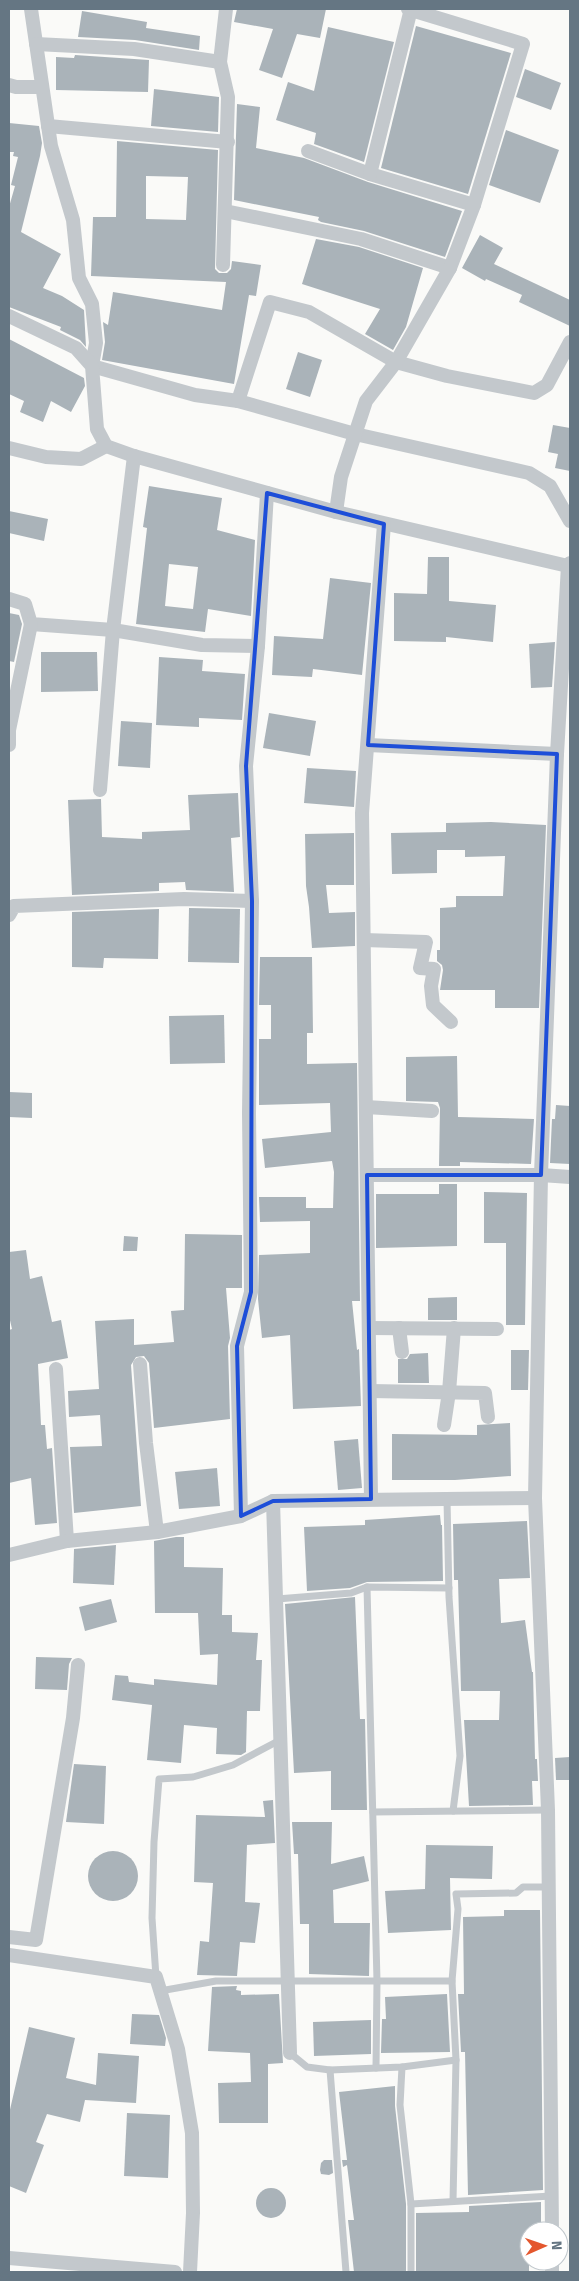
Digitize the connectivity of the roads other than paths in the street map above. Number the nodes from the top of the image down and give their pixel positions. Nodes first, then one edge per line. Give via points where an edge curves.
1 (31, 9) edge
2 (226, 9) edge
3 (410, 9) edge
4 (36, 44) junction
5 (220, 62) junction
6 (9, 85) edge
7 (42, 87) junction
8 (48, 126) junction
9 (228, 142) junction
10 (308, 150) dead end
11 (370, 174) junction
12 (474, 205) junction
13 (226, 211) junction
14 (223, 264) dead end
15 (450, 268) junction
16 (9, 316) edge
17 (570, 342) edge
18 (396, 362) junction
19 (92, 366) junction
20 (238, 402) junction
21 (356, 434) junction
22 (106, 446) junction
23 (9, 448) edge
24 (134, 456) junction
25 (267, 493) junction
26 (336, 512) junction
27 (570, 521) edge
28 (384, 524) junction
29 (569, 565) edge
30 (9, 599) edge
31 (31, 624) junction
32 (113, 630) junction
33 (258, 646) junction
34 (9, 730) edge
35 (9, 745) edge
36 (368, 745) junction
37 (557, 754) junction
38 (100, 790) dead end
39 (252, 901) junction
40 (9, 915) edge
41 (364, 940) junction
42 (451, 1022) dead end
43 (366, 1107) junction
44 (432, 1110) dead end
45 (368, 1175) junction
46 (541, 1175) junction
47 (570, 1177) edge
48 (369, 1328) junction
49 (399, 1328) junction
50 (454, 1328) junction
51 (497, 1329) dead end
52 (402, 1352) dead end
53 (140, 1364) dead end
54 (56, 1369) dead end
55 (370, 1392) junction
56 (449, 1392) junction
57 (488, 1416) dead end
58 (444, 1425) dead end
59 (536, 1498) junction
60 (371, 1499) junction
61 (446, 1499) junction
62 (274, 1501) junction
63 (241, 1516) junction
64 (157, 1532) junction
65 (67, 1541) junction
66 (9, 1555) edge
67 (367, 1587) junction
68 (449, 1588) junction
69 (277, 1599) junction
70 (78, 1665) dead end
71 (280, 1740) junction
72 (548, 1810) junction
73 (453, 1811) junction
74 (373, 1812) junction
75 (549, 1887) junction
76 (9, 1937) edge
77 (9, 1955) edge
78 (156, 1977) junction
79 (287, 1981) junction
80 (376, 1981) junction
81 (452, 1981) junction
82 (160, 1991) junction
83 (290, 2053) joint
84 (456, 2060) junction
85 (402, 2067) junction
86 (376, 2068) junction
87 (330, 2070) junction
88 (551, 2196) junction
89 (453, 2201) junction
90 (411, 2204) junction
91 (552, 2221) edge
92 (9, 2258) edge
93 (176, 2272) edge
94 (190, 2272) edge
95 (346, 2272) edge
96 (411, 2272) edge

1 - 4 street
2 - 5 street
3 - 11 street
3 - 12 street via 523,44
4 - 5 street via 134,49
4 - 7 street
5 - 9 street via 228,97
6 - 7 street
7 - 8 street
8 - 9 street
8 - 19 street via 73,220 79,278 92,304 96,343
9 - 13 street
10 - 11 street
11 - 12 street
12 - 15 street
13 - 14 street
13 - 15 street via 361,239
15 - 18 street
16 - 19 street via 76,348
17 - 18 street via 547,385 534,393
18 - 20 street via 309,312 270,302
18 - 21 street via 366,401
19 - 20 street via 195,395
19 - 22 street via 97,429
20 - 21 street
21 - 26 street via 341,477
21 - 27 street via 529,473 550,486
22 - 23 street via 81,459 46,457
22 - 24 street
24 - 25 street
24 - 32 street
25 - 26 street
25 - 33 street
26 - 28 street
28 - 29 street
28 - 36 street
29 - 37 street
30 - 31 street via 25,604
31 - 32 street
31 - 34 street
32 - 33 street via 202,645
32 - 38 street
33 - 39 street via 246,766
34 - 35 street
36 - 37 street
36 - 41 street via 362,813
37 - 46 street
39 - 40 street via 184,899 14,906
39 - 63 street via 251,1292 237,1346
41 - 42 street via 426,942 420,968 434,969 432,1005
41 - 43 street
43 - 44 street
43 - 45 street
45 - 46 street
45 - 48 street
46 - 47 street
46 - 59 street
48 - 49 street
48 - 55 street
49 - 50 street
49 - 52 street
50 - 51 street
50 - 56 street
53 - 64 street
54 - 65 street
55 - 56 street
55 - 60 street
56 - 57 street via 485,1393
56 - 58 street
59 - 61 street
59 - 72 street
60 - 61 street
60 - 62 street
61 - 68 lane
62 - 63 street
62 - 69 street
63 - 64 street
64 - 65 street
65 - 66 street
67 - 68 lane
67 - 69 lane via 351,1593
67 - 74 lane
68 - 73 lane via 460,1756
69 - 71 street
70 - 76 street via 71,1728 36,1940
71 - 78 lane via 233,1765 193,1778 159,1779 152,1918
71 - 79 street
72 - 73 lane
72 - 75 street
73 - 74 lane
74 - 80 lane
75 - 81 lane via 523,1888 516,1893 456,1894 458,1909
75 - 88 street
77 - 78 street
78 - 82 street
79 - 80 lane
79 - 82 lane via 216,1981
79 - 83 street
80 - 81 lane
80 - 86 lane
81 - 84 lane
82 - 94 street via 178,2049 192,2133 194,2213
83 - 87 lane via 306,2067
84 - 85 lane
84 - 89 lane
85 - 86 lane
85 - 90 lane via 400,2105
86 - 87 lane
87 - 95 lane
88 - 89 lane
88 - 91 street
89 - 90 lane
90 - 96 lane
92 - 93 street

